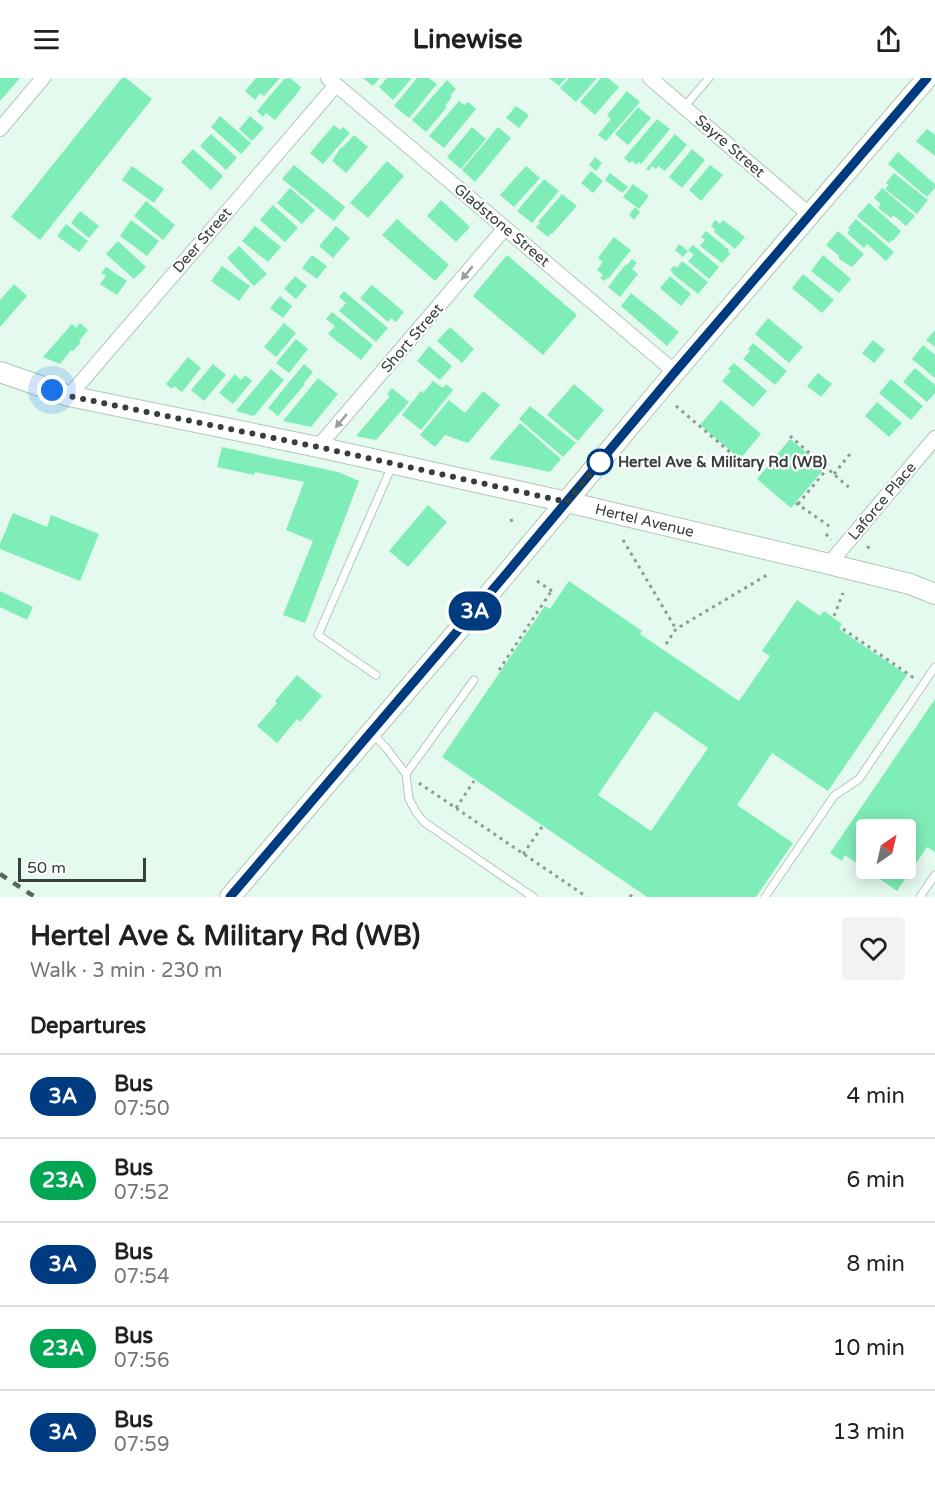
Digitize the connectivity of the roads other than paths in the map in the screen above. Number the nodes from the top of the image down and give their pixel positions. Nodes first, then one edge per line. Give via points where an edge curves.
1 (43, 78) edge
2 (650, 78) edge
3 (709, 78) edge
4 (927, 78) edge
5 (332, 81) edge
6 (684, 107) junction
7 (0, 129) edge
8 (810, 215) junction
9 (505, 228) junction
10 (0, 372) edge
11 (675, 372) junction
12 (69, 396) junction
13 (935, 438) edge
14 (318, 447) junction
15 (393, 463) junction
16 (567, 502) junction
17 (829, 564) junction
18 (935, 594) edge
19 (935, 667) edge
20 (375, 675) dead end
21 (474, 680) dead end
22 (371, 732) junction
23 (406, 774) junction
24 (935, 875) edge
25 (230, 897) edge
26 (533, 897) edge
27 (765, 897) edge
28 (920, 897) edge

1 - 7 street
2 - 6 street, Sayre Street
3 - 6 lane
4 - 8 main road
5 - 9 street, Gladstone Street
5 - 12 street, Deer Street
6 - 8 street, Sayre Street
8 - 11 main road
9 - 11 street, Gladstone Street
9 -> 14 street, Short Street
10 - 12 main road, Hertel Avenue
11 - 16 main road
12 - 14 main road, Hertel Avenue
13 - 17 street, Laforce Place
14 - 15 main road, Hertel Avenue
15 - 16 main road, Hertel Avenue
15 - 20 lane via 318,635
16 - 17 main road, Hertel Avenue
16 - 22 main road
17 - 18 main road, Hertel Avenue
19 - 27 lane via 859,778 834,796
21 - 23 lane
22 - 23 lane
22 - 25 main road
23 - 26 lane via 409,799 424,822
24 - 28 lane

